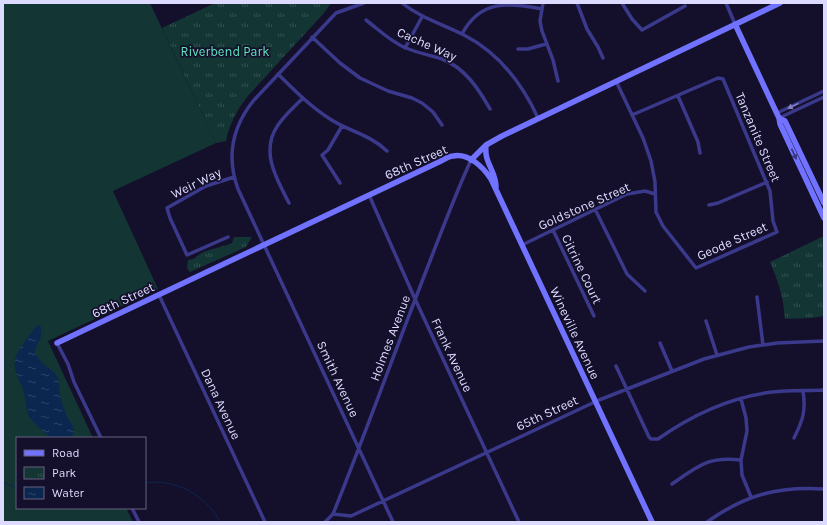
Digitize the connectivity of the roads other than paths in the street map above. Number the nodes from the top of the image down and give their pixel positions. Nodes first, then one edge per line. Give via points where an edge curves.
1 (364, 3) edge
2 (402, 3) edge
3 (543, 3) edge
4 (577, 3) edge
5 (622, 3) edge
6 (726, 3) edge
7 (780, 3) edge
8 (685, 6) dead end
9 (542, 9) junction
10 (422, 16) junction
11 (366, 20) dead end
12 (735, 24) junction
13 (462, 34) junction
14 (312, 37) junction
15 (546, 44) junction
16 (405, 48) junction
17 (518, 49) dead end
18 (603, 58) dead end
19 (278, 74) junction
20 (558, 81) dead end
21 (616, 81) junction
22 (824, 91) edge
23 (678, 96) junction
24 (824, 97) edge
25 (303, 98) junction
26 (809, 98) junction
27 (812, 102) junction
28 (490, 109) dead end
29 (632, 115) junction
30 (778, 116) junction
31 (538, 118) junction
32 (442, 125) dead end
33 (342, 126) junction
34 (486, 146) junction
35 (387, 151) dead end
36 (700, 153) dead end
37 (471, 160) junction
38 (234, 177) junction
39 (767, 182) junction
40 (340, 183) dead end
41 (496, 190) junction
42 (655, 194) junction
43 (369, 195) junction
44 (289, 202) dead end
45 (824, 203) edge
46 (708, 205) dead end
47 (595, 209) junction
48 (824, 218) edge
49 (553, 230) junction
50 (776, 232) joint
51 (228, 237) dead end
52 (264, 244) junction
53 (522, 245) junction
54 (645, 291) dead end
55 (159, 295) junction
56 (757, 297) dead end
57 (415, 299) junction
58 (594, 316) dead end
59 (706, 321) dead end
60 (824, 341) edge
61 (57, 343) joint
62 (660, 343) dead end
63 (763, 344) junction
64 (717, 355) junction
65 (616, 366) dead end
66 (672, 371) junction
67 (627, 389) junction
68 (824, 390) edge
69 (803, 391) junction
70 (741, 400) junction
71 (596, 402) junction
72 (101, 437) edge
73 (794, 438) dead end
74 (359, 449) junction
75 (486, 453) junction
76 (741, 460) junction
77 (672, 484) dead end
78 (824, 489) edge
79 (751, 497) junction
80 (383, 502) junction
81 (132, 509) edge
82 (333, 514) junction
83 (139, 522) edge
84 (265, 522) edge
85 (325, 522) edge
86 (393, 522) edge
87 (519, 522) edge
88 (652, 522) edge
89 (707, 522) edge

1 - 14 street, Smith Avenue via 336,13
2 - 10 street
3 - 9 street
4 - 18 street via 587,29
5 - 8 street via 632,20 642,30
6 - 12 street
7 - 12 street
9 - 13 street via 512,4 494,6 473,18
9 - 15 street via 540,21
10 - 13 street
10 - 16 street
11 - 16 street, Cache Way
12 - 21 street
12 - 30 street
13 - 31 street via 493,54 511,73 525,92
14 - 19 street, Smith Avenue
14 - 32 street via 360,78 422,103 433,112
15 - 17 street
15 - 20 street
16 - 28 street, Cache Way via 442,60 457,68 476,86
19 - 25 street
19 - 38 street, Smith Avenue via 249,106 240,121 233,144
21 - 29 street
21 - 31 street
22 - 26 street
23 - 29 street
23 - 36 street via 698,142
23 - 39 street, Tanzanite Street via 718,78 723,79
24 - 27 street
25 - 33 street
25 - 44 street via 277,126 270,146 273,170
26 - 27 street
26 -> 30 street
27 - 30 street
29 - 42 street via 651,161
30 - 45 street via 785,121
30 -> 48 street
31 - 34 street
33 - 35 street via 375,140
33 - 40 street via 328,150 322,155
34 - 37 street
34 - 41 street via 486,159 496,179
37 - 41 street, Wineville Avenue via 486,172
37 - 43 street, 68th Street via 459,155 450,157
37 - 57 street, Holmes Avenue
38 - 51 street, Weir Way via 206,186 167,208 187,255
38 - 52 street, Smith Avenue
39 - 46 street
39 - 50 street, Tanzanite Street
41 - 53 street, Wineville Avenue
42 - 47 street, Goldstone Street via 645,191 627,194
42 - 50 street, Geode Street via 656,212 663,226 696,268
43 - 52 street, 68th Street
43 - 57 street, Frank Avenue
47 - 49 street, Goldstone Street
47 - 54 street via 627,274
49 - 53 street, Goldstone Street
49 - 58 street, Citrine Court
52 - 55 street, 68th Street
52 - 74 street, Smith Avenue
53 - 71 street, Wineville Avenue
55 - 61 street, 68th Street
55 - 84 street, Dana Avenue
56 - 63 street
57 - 74 street, Holmes Avenue
57 - 75 street, Frank Avenue
59 - 64 street
60 - 63 street, 65th Street
61 - 72 street
62 - 66 street
63 - 64 street, 65th Street
64 - 66 street, 65th Street
65 - 67 street
66 - 67 street, 65th Street
67 - 70 street via 651,439 658,439 687,420 707,411
67 - 71 street, 65th Street
68 - 69 street
69 - 70 street via 765,393
69 - 73 street via 804,415
70 - 76 street via 747,431
71 - 75 street, 65th Street
71 - 88 street, Wineville Avenue
74 - 80 street, Smith Avenue
74 - 82 street, Holmes Avenue
75 - 80 street, 65th Street
75 - 87 street, Frank Avenue
76 - 77 street via 723,459 708,462 694,468
76 - 79 street via 742,475
78 - 79 street via 785,489
79 - 89 street
80 - 82 street, 65th Street via 351,516
80 - 86 street, Smith Avenue
81 - 83 street
82 - 85 street, Holmes Avenue

